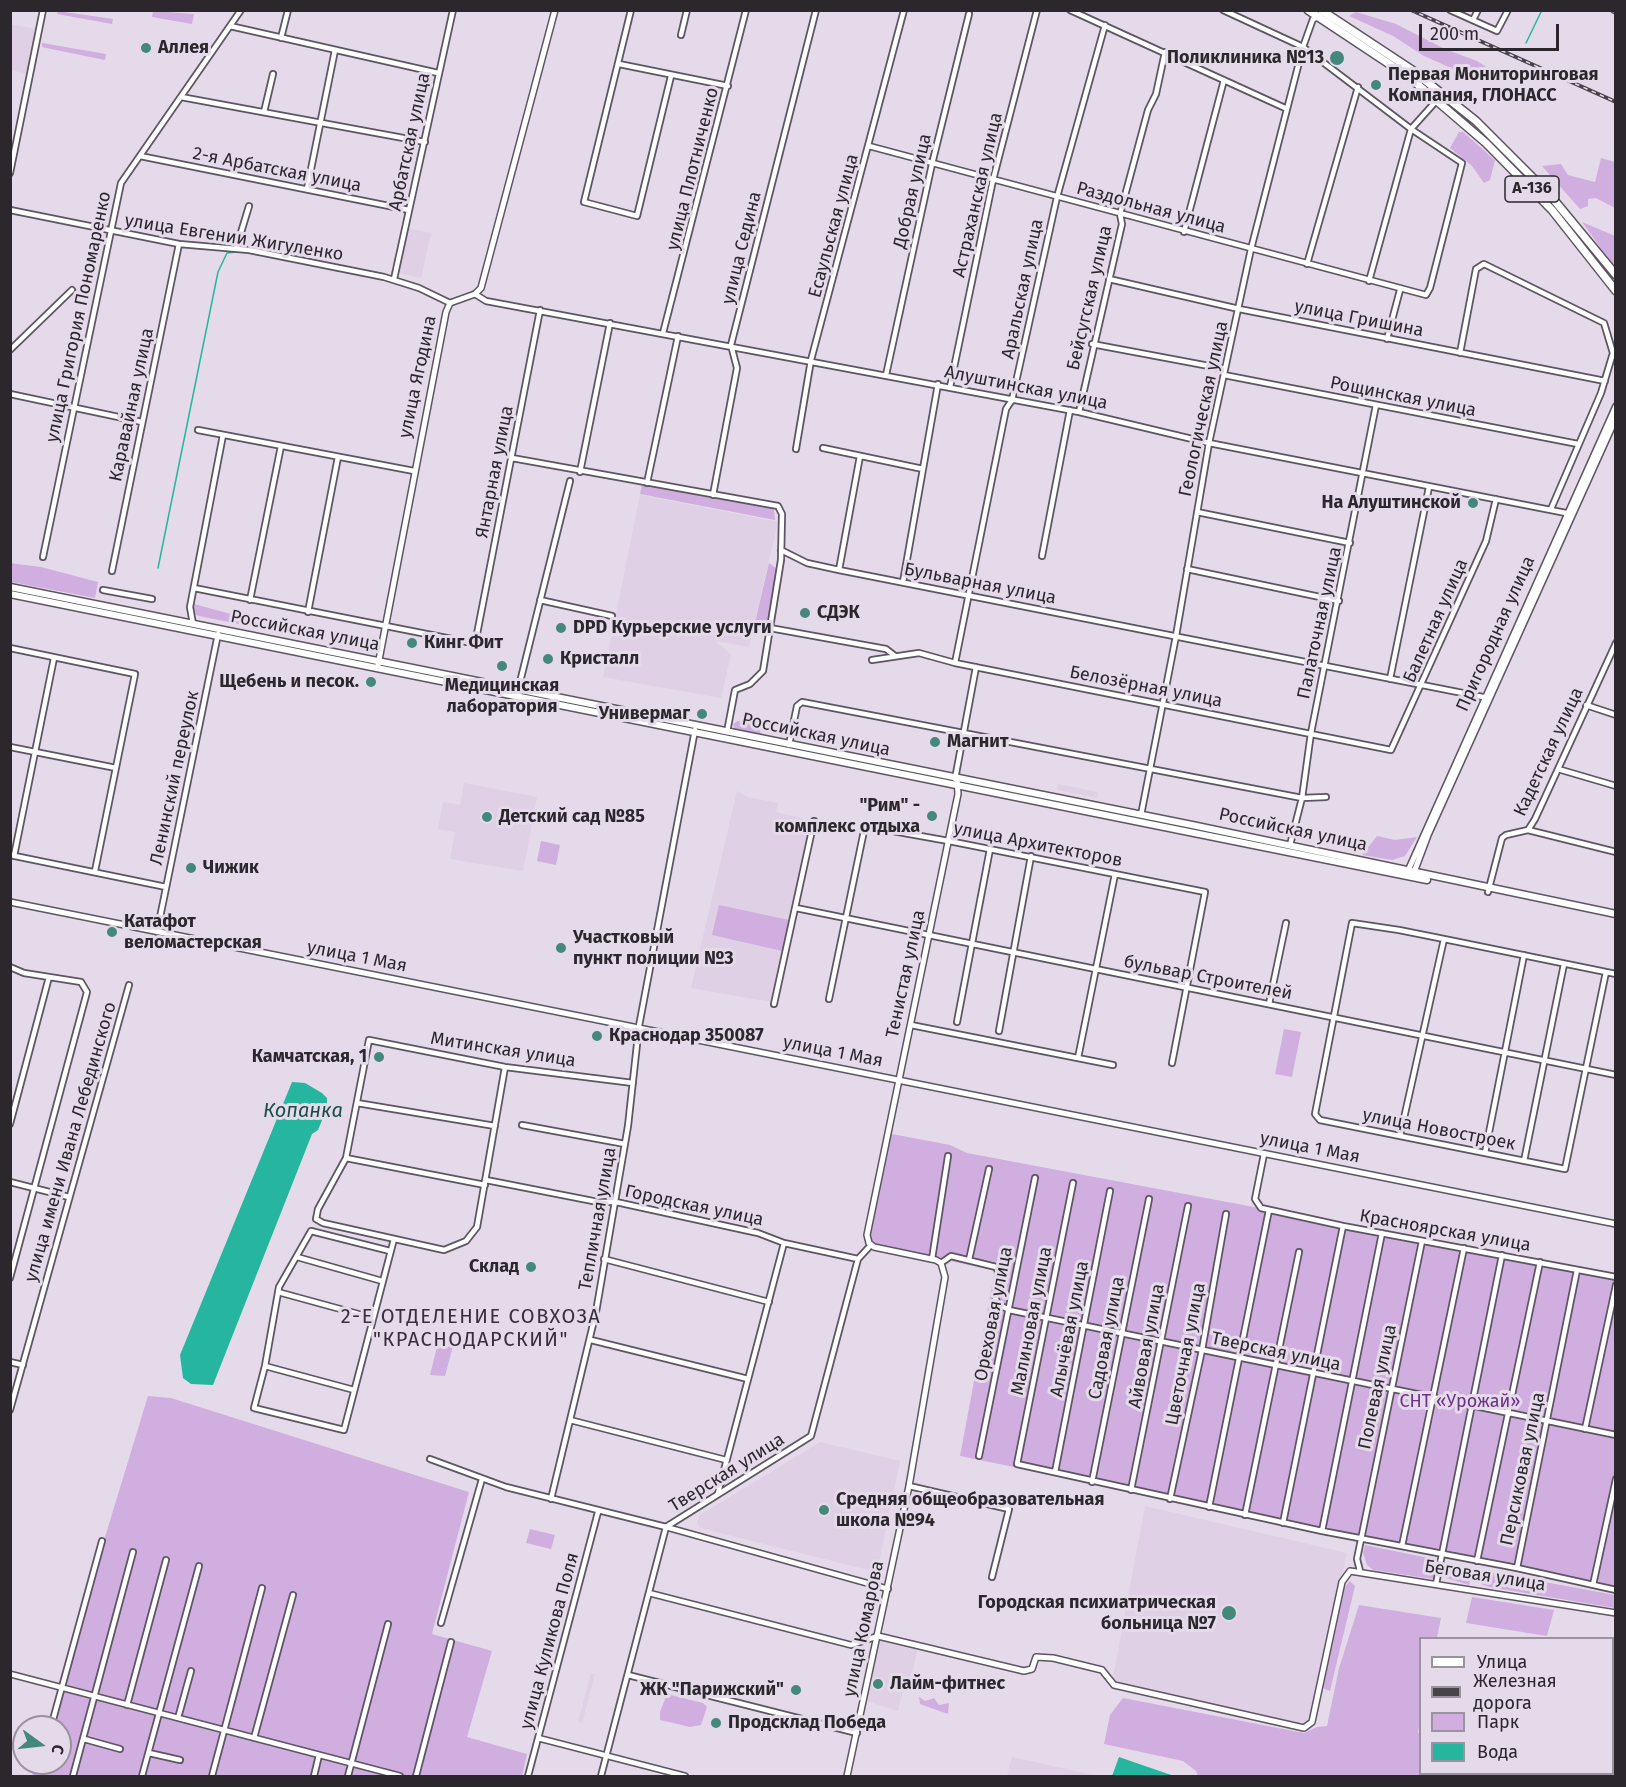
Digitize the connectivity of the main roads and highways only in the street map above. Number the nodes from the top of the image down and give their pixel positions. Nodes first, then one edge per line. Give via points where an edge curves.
1 (1308, 10) edge
2 (1320, 14) edge
3 (1616, 275) edge
4 (1616, 291) edge
5 (10, 587) edge
6 (10, 594) edge
7 (218, 632) junction
8 (378, 664) junction
9 (695, 729) junction
10 (957, 782) junction
11 (1289, 848) junction
12 (1616, 916) edge

1 - 2 highway, А-136
2 - 3 highway, А-136 via 1412,70 1476,121 1549,194
2 - 4 highway, А-136 via 1438,99 1486,142 1552,210
5 - 7 main road, Российская улица
6 - 7 main road, Российская улица
7 - 8 main road, Российская улица
7 - 8 main road, Российская улица via 365,658
8 - 9 main road, Российская улица
8 - 9 main road, Российская улица
9 - 10 main road, Российская улица
9 - 10 main road, Российская улица via 727,732
10 - 11 main road, Российская улица
10 - 11 main road, Российская улица via 1141,815
11 - 12 main road, Российская улица

